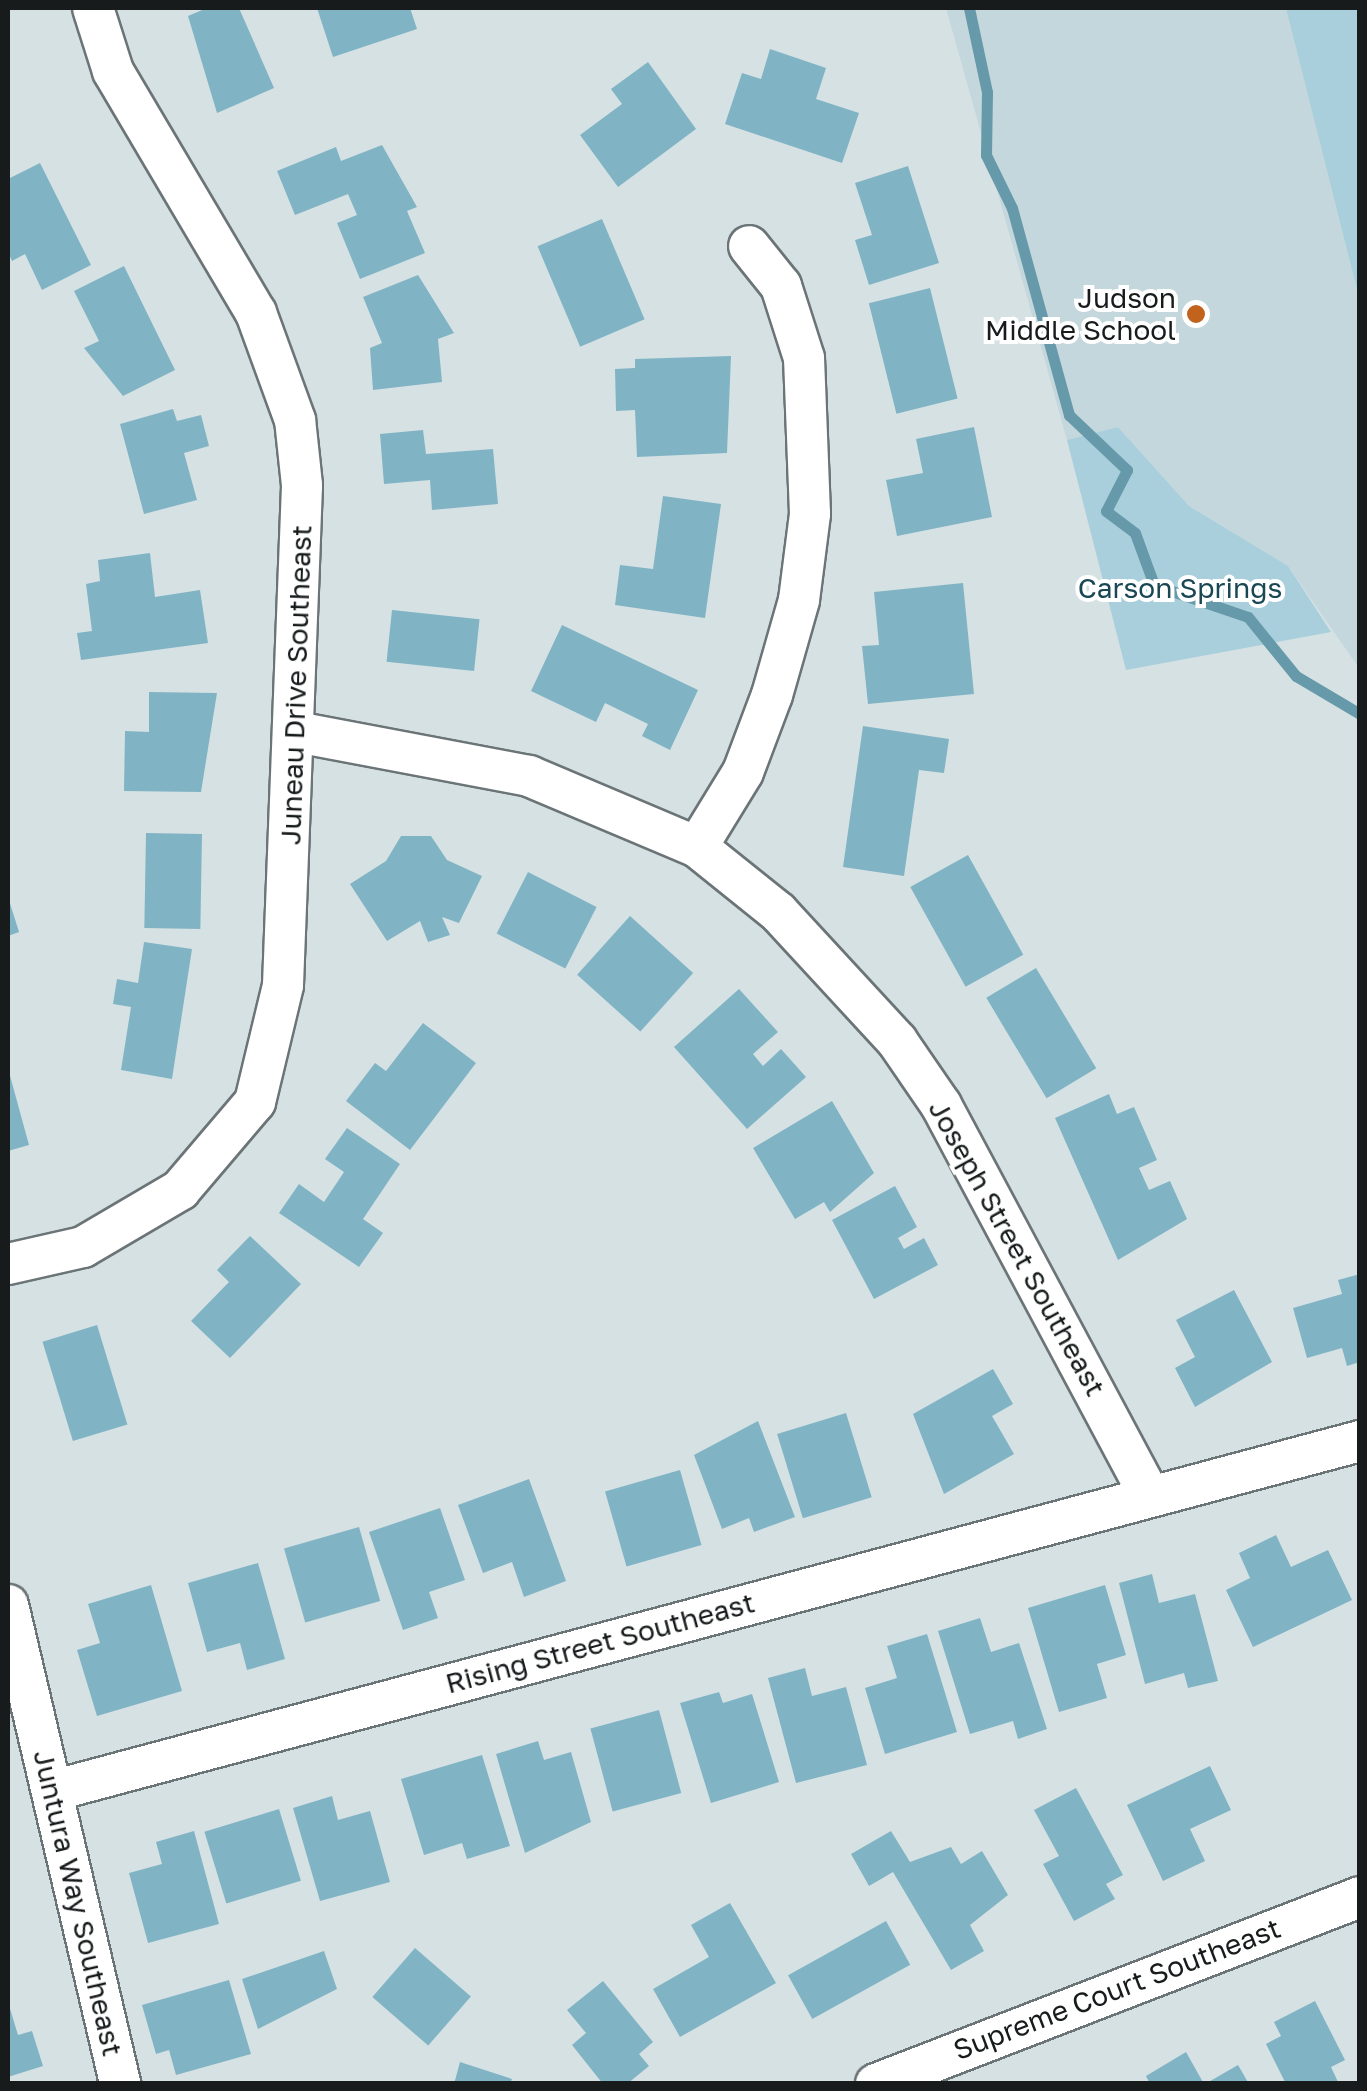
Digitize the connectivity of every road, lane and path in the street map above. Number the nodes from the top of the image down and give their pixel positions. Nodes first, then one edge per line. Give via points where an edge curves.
1 (93, 8) edge
2 (749, 246) dead end
3 (297, 732) junction
4 (697, 847) junction
5 (8, 1264) edge
6 (1360, 1442) edge
7 (1148, 1493) junction
8 (8, 1605) edge
9 (52, 1791) junction
10 (1360, 1897) edge
11 (120, 2084) edge
12 (876, 2084) edge

1 - 3 street, Juneau Drive Southeast via 113,71 256,314 295,420
2 - 4 street via 786,294 804,358 810,514 799,600 772,695 742,772
3 - 4 street, Joseph Street Southeast via 530,776
3 - 5 street, Juneau Drive Southeast via 284,985 255,1102 180,1190 134,1224
4 - 7 street, Joseph Street Southeast via 778,912 897,1041 1000,1206
6 - 7 street, Rising Street Southeast
7 - 9 street, Rising Street Southeast
8 - 9 street, Juntura Way Southeast
9 - 11 street, Juntura Way Southeast
10 - 12 street, Supreme Court Southeast

